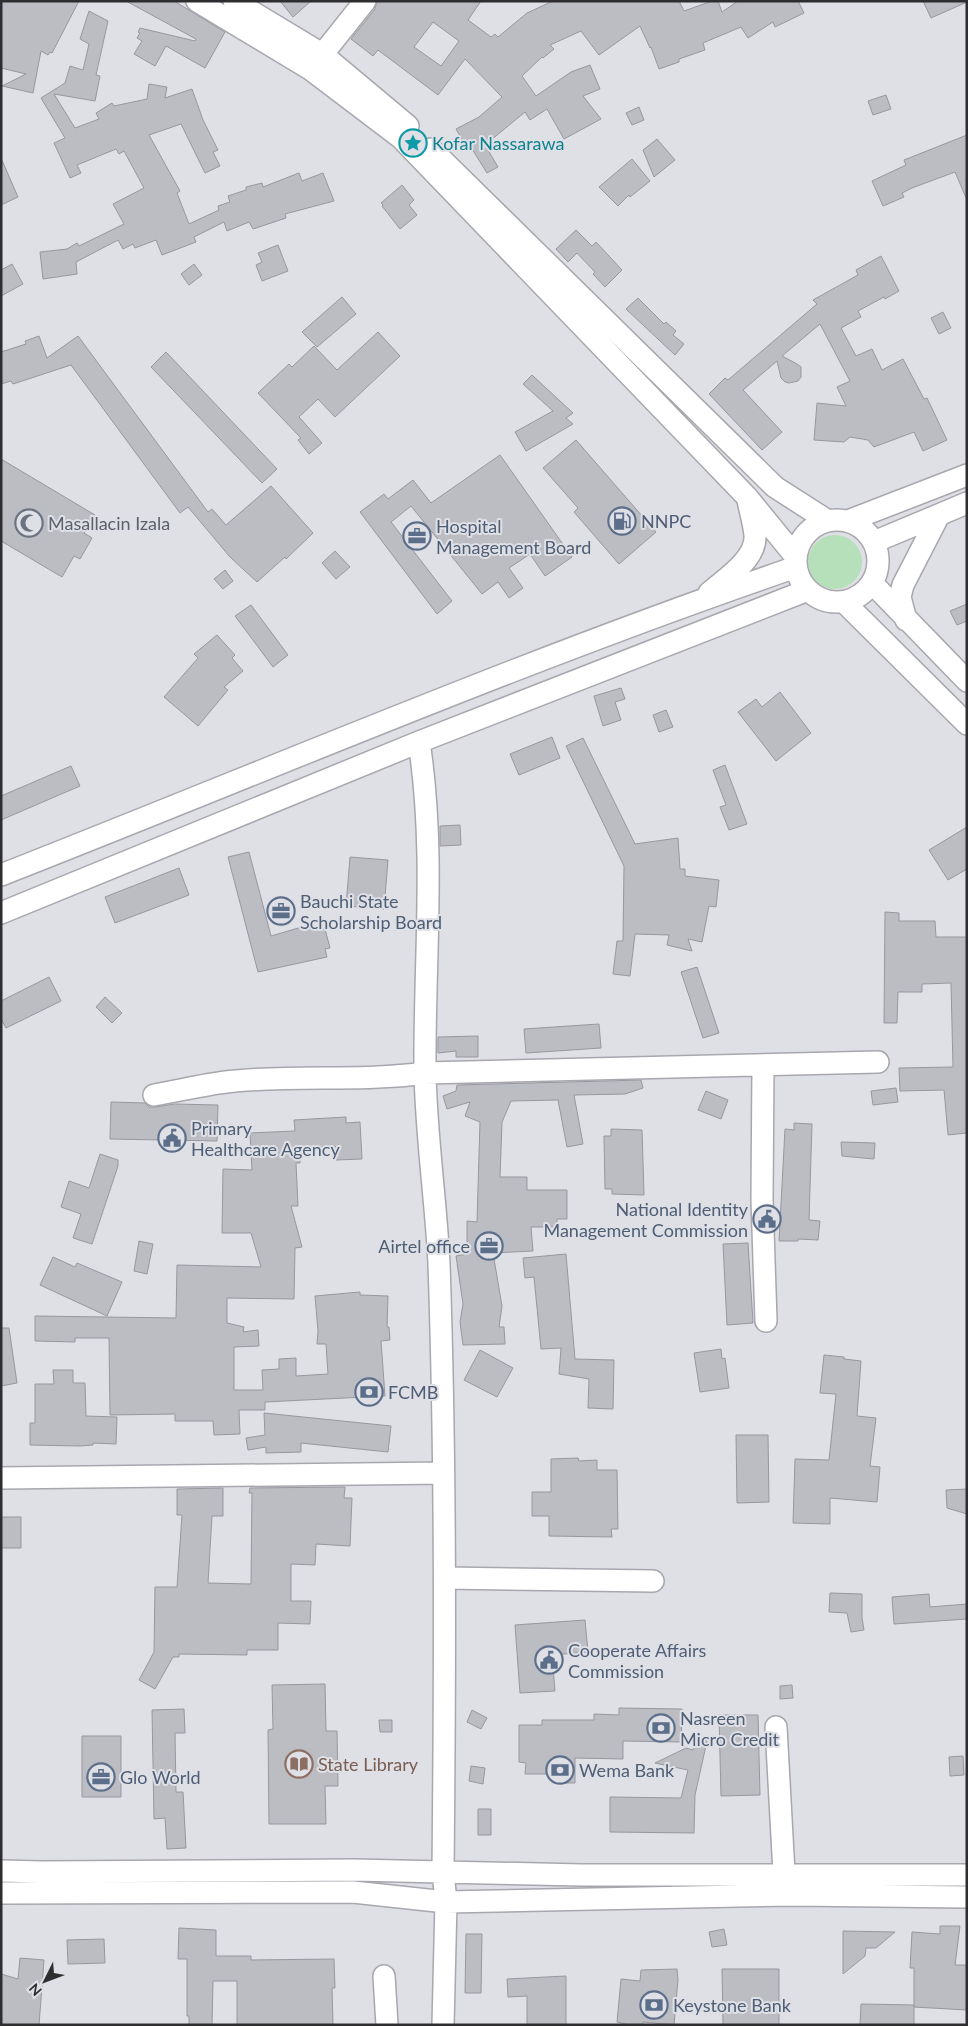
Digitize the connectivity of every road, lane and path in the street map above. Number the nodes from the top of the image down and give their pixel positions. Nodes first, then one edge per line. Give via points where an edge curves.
1 (197, 1) edge
2 (234, 1) edge
3 (365, 1) edge
4 (316, 62) junction
5 (967, 475) edge
6 (747, 497) junction
7 (967, 503) edge
8 (940, 515) junction
9 (838, 521) junction
10 (874, 542) junction
11 (796, 562) junction
12 (872, 583) junction
13 (808, 590) junction
14 (702, 599) junction
15 (844, 602) junction
16 (906, 620) junction
17 (967, 681) edge
18 (967, 724) edge
19 (419, 742) junction
20 (1, 875) edge
21 (1, 913) edge
22 (878, 1062) dead end
23 (763, 1064) junction
24 (425, 1073) junction
25 (154, 1095) dead end
26 (766, 1321) dead end
27 (443, 1473) junction
28 (1, 1478) edge
29 (445, 1578) junction
30 (652, 1581) dead end
31 (776, 1727) dead end
32 (1, 1870) edge
33 (443, 1872) junction
34 (784, 1873) junction
35 (967, 1875) edge
36 (1, 1893) edge
37 (967, 1897) edge
38 (446, 1902) junction
39 (384, 1976) dead end
40 (387, 2025) edge
41 (443, 2025) edge

1 - 4 street
2 - 4 street
3 - 4 street
4 - 6 street via 401,138
4 - 9 street via 411,129 775,487
5 - 9 street
6 - 11 street
6 - 14 street via 755,537 750,553
7 - 8 street
8 - 10 street
8 - 16 street via 903,585 900,598
9 - 10 street via 858,526
9 - 11 street via 816,525 806,534 799,544
10 - 12 street via 878,556
11 - 13 street via 802,583
11 - 14 street
12 - 15 street via 855,599
12 - 16 street
13 - 15 street via 824,600
13 - 19 street
14 - 20 street via 407,712
15 - 18 street
16 - 17 street
19 - 21 street
19 - 24 street via 429,846
22 - 23 street
23 - 24 street
23 - 26 street via 762,1199
24 - 25 street via 380,1078 226,1082
24 - 27 street via 438,1262
27 - 28 street
27 - 29 street
29 - 30 street
29 - 33 street
31 - 34 street
32 - 33 street
33 - 34 street
33 - 38 street
34 - 35 street
36 - 38 street via 353,1892
37 - 38 street via 792,1895
38 - 41 street
39 - 40 street

